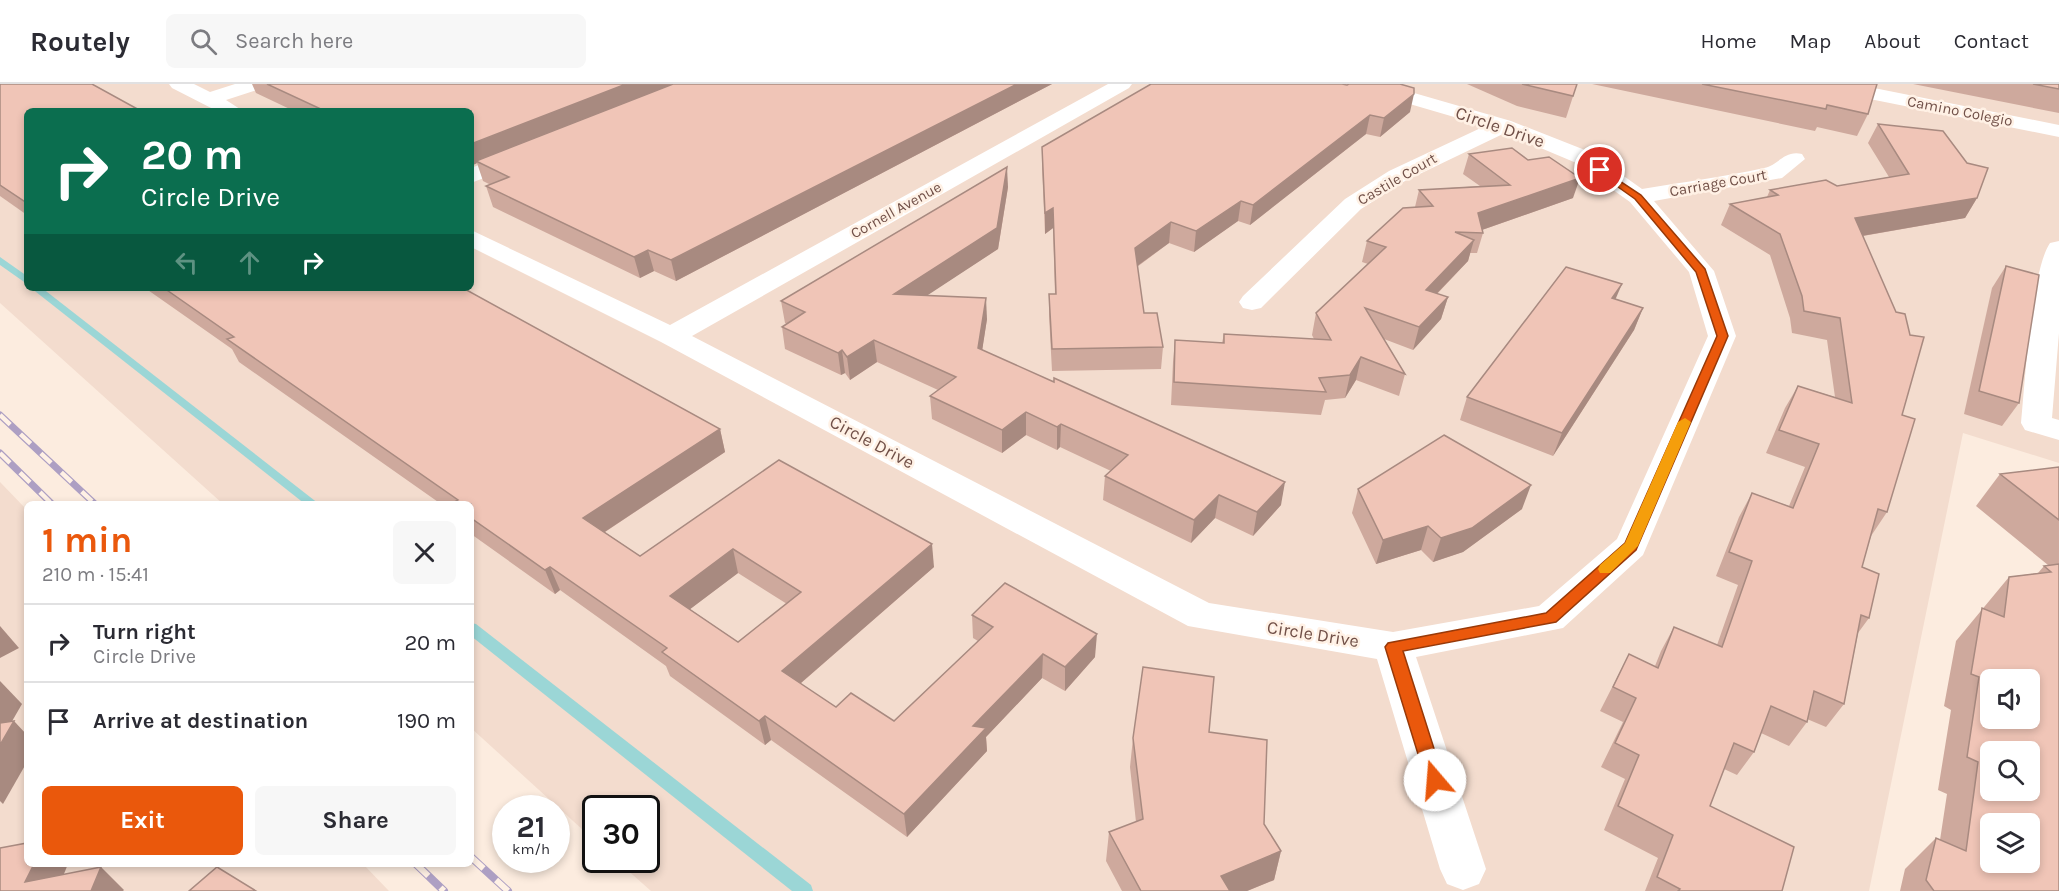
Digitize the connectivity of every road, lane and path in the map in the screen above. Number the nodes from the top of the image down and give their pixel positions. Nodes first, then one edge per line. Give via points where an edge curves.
1 (179, 84) edge
2 (256, 84) edge
3 (1122, 84) edge
4 (1362, 84) edge
5 (1825, 84) edge
6 (210, 98) junction
7 (228, 108) edge
8 (1504, 125) junction
9 (2059, 131) edge
10 (545, 146) edge
11 (1794, 159) dead end
12 (474, 175) edge
13 (1638, 197) junction
14 (474, 238) edge
15 (2059, 248) edge
16 (1252, 302) dead end
17 (671, 336) junction
18 (2059, 430) edge
19 (1393, 647) junction
20 (1463, 869) dead end

1 - 6 street
2 - 6 street
3 - 17 street, Cornell Avenue
4 - 8 street, Circle Drive
5 - 9 street, Camino Colegio
6 - 7 street
8 - 13 street, Circle Drive via 1582,157
8 - 16 street, Castile Court via 1397,176 1353,204
10 - 12 street
11 - 13 street, Carriage Court via 1774,173
13 - 19 street, Circle Drive via 1701,271 1722,336 1631,546 1550,618
14 - 17 street, Circle Drive
15 - 18 street via 2050,275 2036,423
17 - 19 street, Circle Drive via 1201,616
19 - 20 street

